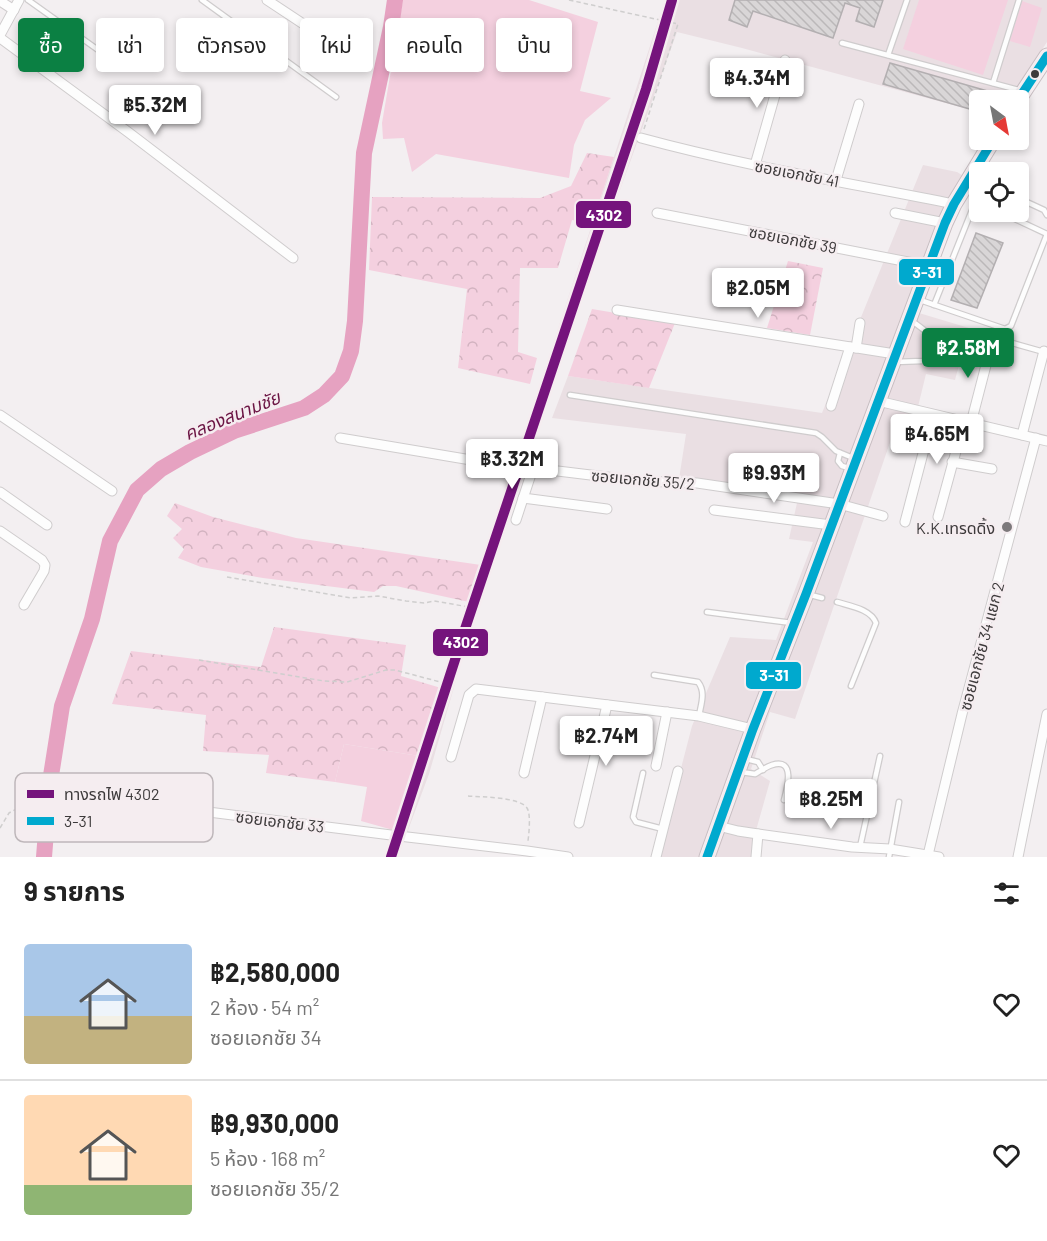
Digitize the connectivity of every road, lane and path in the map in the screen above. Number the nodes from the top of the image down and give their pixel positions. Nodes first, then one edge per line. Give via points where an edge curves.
1 (19, 0) edge
2 (28, 0) edge
3 (202, 0) edge
4 (267, 0) edge
5 (569, 0) edge
6 (907, 0) edge
7 (1020, 0) edge
8 (0, 1) edge
9 (14, 10) junction
10 (661, 21) junction
11 (300, 22) edge
12 (0, 37) edge
13 (842, 43) dead end
14 (96, 48) edge
15 (888, 55) junction
16 (1047, 56) edge
17 (785, 60) dead end
18 (993, 83) junction
19 (1008, 90) edge
20 (1025, 90) edge
21 (336, 97) dead end
22 (859, 104) dead end
23 (641, 138) joint
24 (988, 150) edge
25 (755, 165) junction
26 (836, 180) junction
27 (1029, 203) edge
28 (954, 204) junction
29 (657, 213) dead end
30 (895, 213) dead end
31 (1047, 215) edge
32 (969, 218) edge
33 (1021, 222) edge
34 (945, 223) junction
35 (1047, 234) edge
36 (293, 258) dead end
37 (929, 266) junction
38 (916, 299) junction
39 (934, 305) junction
40 (617, 310) dead end
41 (909, 318) junction
42 (860, 323) dead end
43 (992, 342) joint
44 (853, 347) junction
45 (1045, 352) edge
46 (894, 358) junction
47 (570, 395) dead end
48 (878, 401) junction
49 (831, 406) dead end
50 (933, 414) junction
51 (0, 415) edge
52 (967, 423) junction
53 (1022, 435) junction
54 (340, 438) dead end
55 (1036, 438) junction
56 (1047, 441) edge
57 (840, 453) junction
58 (952, 462) junction
59 (854, 464) junction
60 (516, 465) junction
61 (534, 468) junction
62 (992, 470) dead end
63 (112, 491) dead end
64 (0, 492) edge
65 (524, 498) junction
66 (839, 504) junction
67 (607, 509) dead end
68 (714, 510) dead end
69 (883, 516) dead end
70 (938, 517) dead end
71 (516, 520) dead end
72 (905, 522) dead end
73 (47, 525) dead end
74 (831, 525) junction
75 (0, 531) edge
76 (227, 577) dead end
77 (806, 594) junction
78 (822, 598) dead end
79 (837, 602) dead end
80 (24, 605) dead end
81 (470, 607) junction
82 (707, 612) dead end
83 (795, 623) junction
84 (199, 660) dead end
85 (654, 675) dead end
86 (445, 683) junction
87 (851, 686) dead end
88 (543, 697) junction
89 (607, 705) junction
90 (667, 712) junction
91 (1047, 714) edge
92 (699, 716) junction
93 (753, 729) junction
94 (880, 756) dead end
95 (451, 757) dead end
96 (741, 764) junction
97 (656, 766) dead end
98 (763, 770) junction
99 (678, 771) dead end
100 (524, 773) dead end
101 (644, 773) dead end
102 (468, 796) dead end
103 (784, 800) dead end
104 (899, 802) dead end
105 (15, 809) edge
106 (213, 812) edge
107 (579, 823) dead end
108 (718, 826) junction
109 (0, 828) edge
110 (663, 829) junction
111 (758, 834) junction
112 (395, 835) junction
113 (478, 845) junction
114 (856, 847) junction
115 (527, 850) junction
116 (889, 853) edge
117 (927, 855) junction
118 (476, 857) edge
119 (568, 857) edge
120 (656, 857) edge
121 (706, 857) edge
122 (756, 857) edge
123 (850, 857) edge
124 (939, 857) edge
125 (1017, 857) edge

1 - 9 street
2 - 14 lane
3 - 21 lane
4 - 11 street
5 - 10 path
6 - 15 lane
7 - 18 lane
8 - 9 street
9 - 12 street
10 - 23 path via 678,24
10 - 60 path
12 - 36 street
13 - 15 lane
15 - 18 lane
16 - 20 main road
17 - 25 street
18 - 19 lane
22 - 26 street
23 - 25 street, ซอยเอกชัย 41
24 - 28 main road
25 - 26 street, ซอยเอกชัย 41
26 - 28 street, ซอยเอกชัย 41
27 - 31 lane
28 - 34 main road
29 - 37 street, ซอยเอกชัย 39
30 - 34 street
32 - 39 lane
33 - 35 lane
34 - 37 main road
35 - 39 lane via 1008,328
37 - 38 main road
38 - 39 lane
38 - 41 main road
40 - 44 street
41 - 46 main road
41 - 46 lane via 934,341 930,358
42 - 44 street
43 - 45 lane via 998,339
43 - 52 street
44 - 46 street
44 - 49 street
45 - 53 street
46 - 48 main road
47 - 57 lane via 816,433
48 - 50 street
48 - 59 main road
50 - 52 street
50 - 72 street
51 - 63 street
52 - 53 street
52 - 58 street
53 - 55 street
54 - 60 street, ซอยเอกชัย 35/2
55 - 56 street
55 - 117 street, ซอยเอกชัย 34 แยก 2
57 - 59 lane
57 - 59 lane via 840,464
58 - 62 street
58 - 70 street
59 - 66 main road
60 - 61 street, ซอยเอกชัย 35/2
60 - 81 path
61 - 65 street
61 - 66 street, ซอยเอกชัย 35/2 via 640,481 697,483
64 - 73 street
65 - 67 street
65 - 71 street
66 - 69 street, ซอยเอกชัย 35/2
66 - 74 main road
68 - 74 street
74 - 77 main road
75 - 80 street via 45,565
76 - 81 path via 351,598 378,596
77 - 78 lane
77 - 83 main road
79 - 87 lane via 863,610 876,622
81 - 86 path
82 - 83 lane
83 - 93 main road
84 - 86 path via 324,681 346,682 395,670
85 - 92 lane via 698,681 703,694
86 - 112 path
88 - 89 street
88 - 95 street via 476,688 469,695
88 - 100 street
89 - 90 street
89 - 107 street
90 - 92 street
90 - 97 street
91 - 125 street
92 - 93 street
93 - 96 main road
94 - 114 lane
96 - 98 lane via 755,774
96 - 98 lane via 758,762
96 - 108 main road
98 - 103 lane via 783,765 789,778
99 - 110 street
101 - 110 lane via 633,817 636,822
102 - 115 path via 516,801 526,806
104 - 116 lane
105 - 109 path
106 - 112 street, ซอยเอกชัย 33
108 - 111 street
108 - 121 main road
110 - 120 street
111 - 114 street
111 - 122 street
112 - 113 street, ซอยเอกชัย 33
113 - 115 street, ซอยเอกชัย 33
113 - 118 street
114 - 116 street
114 - 123 lane
115 - 119 street, ซอยเอกชัย 33
116 - 117 street
117 - 124 street

